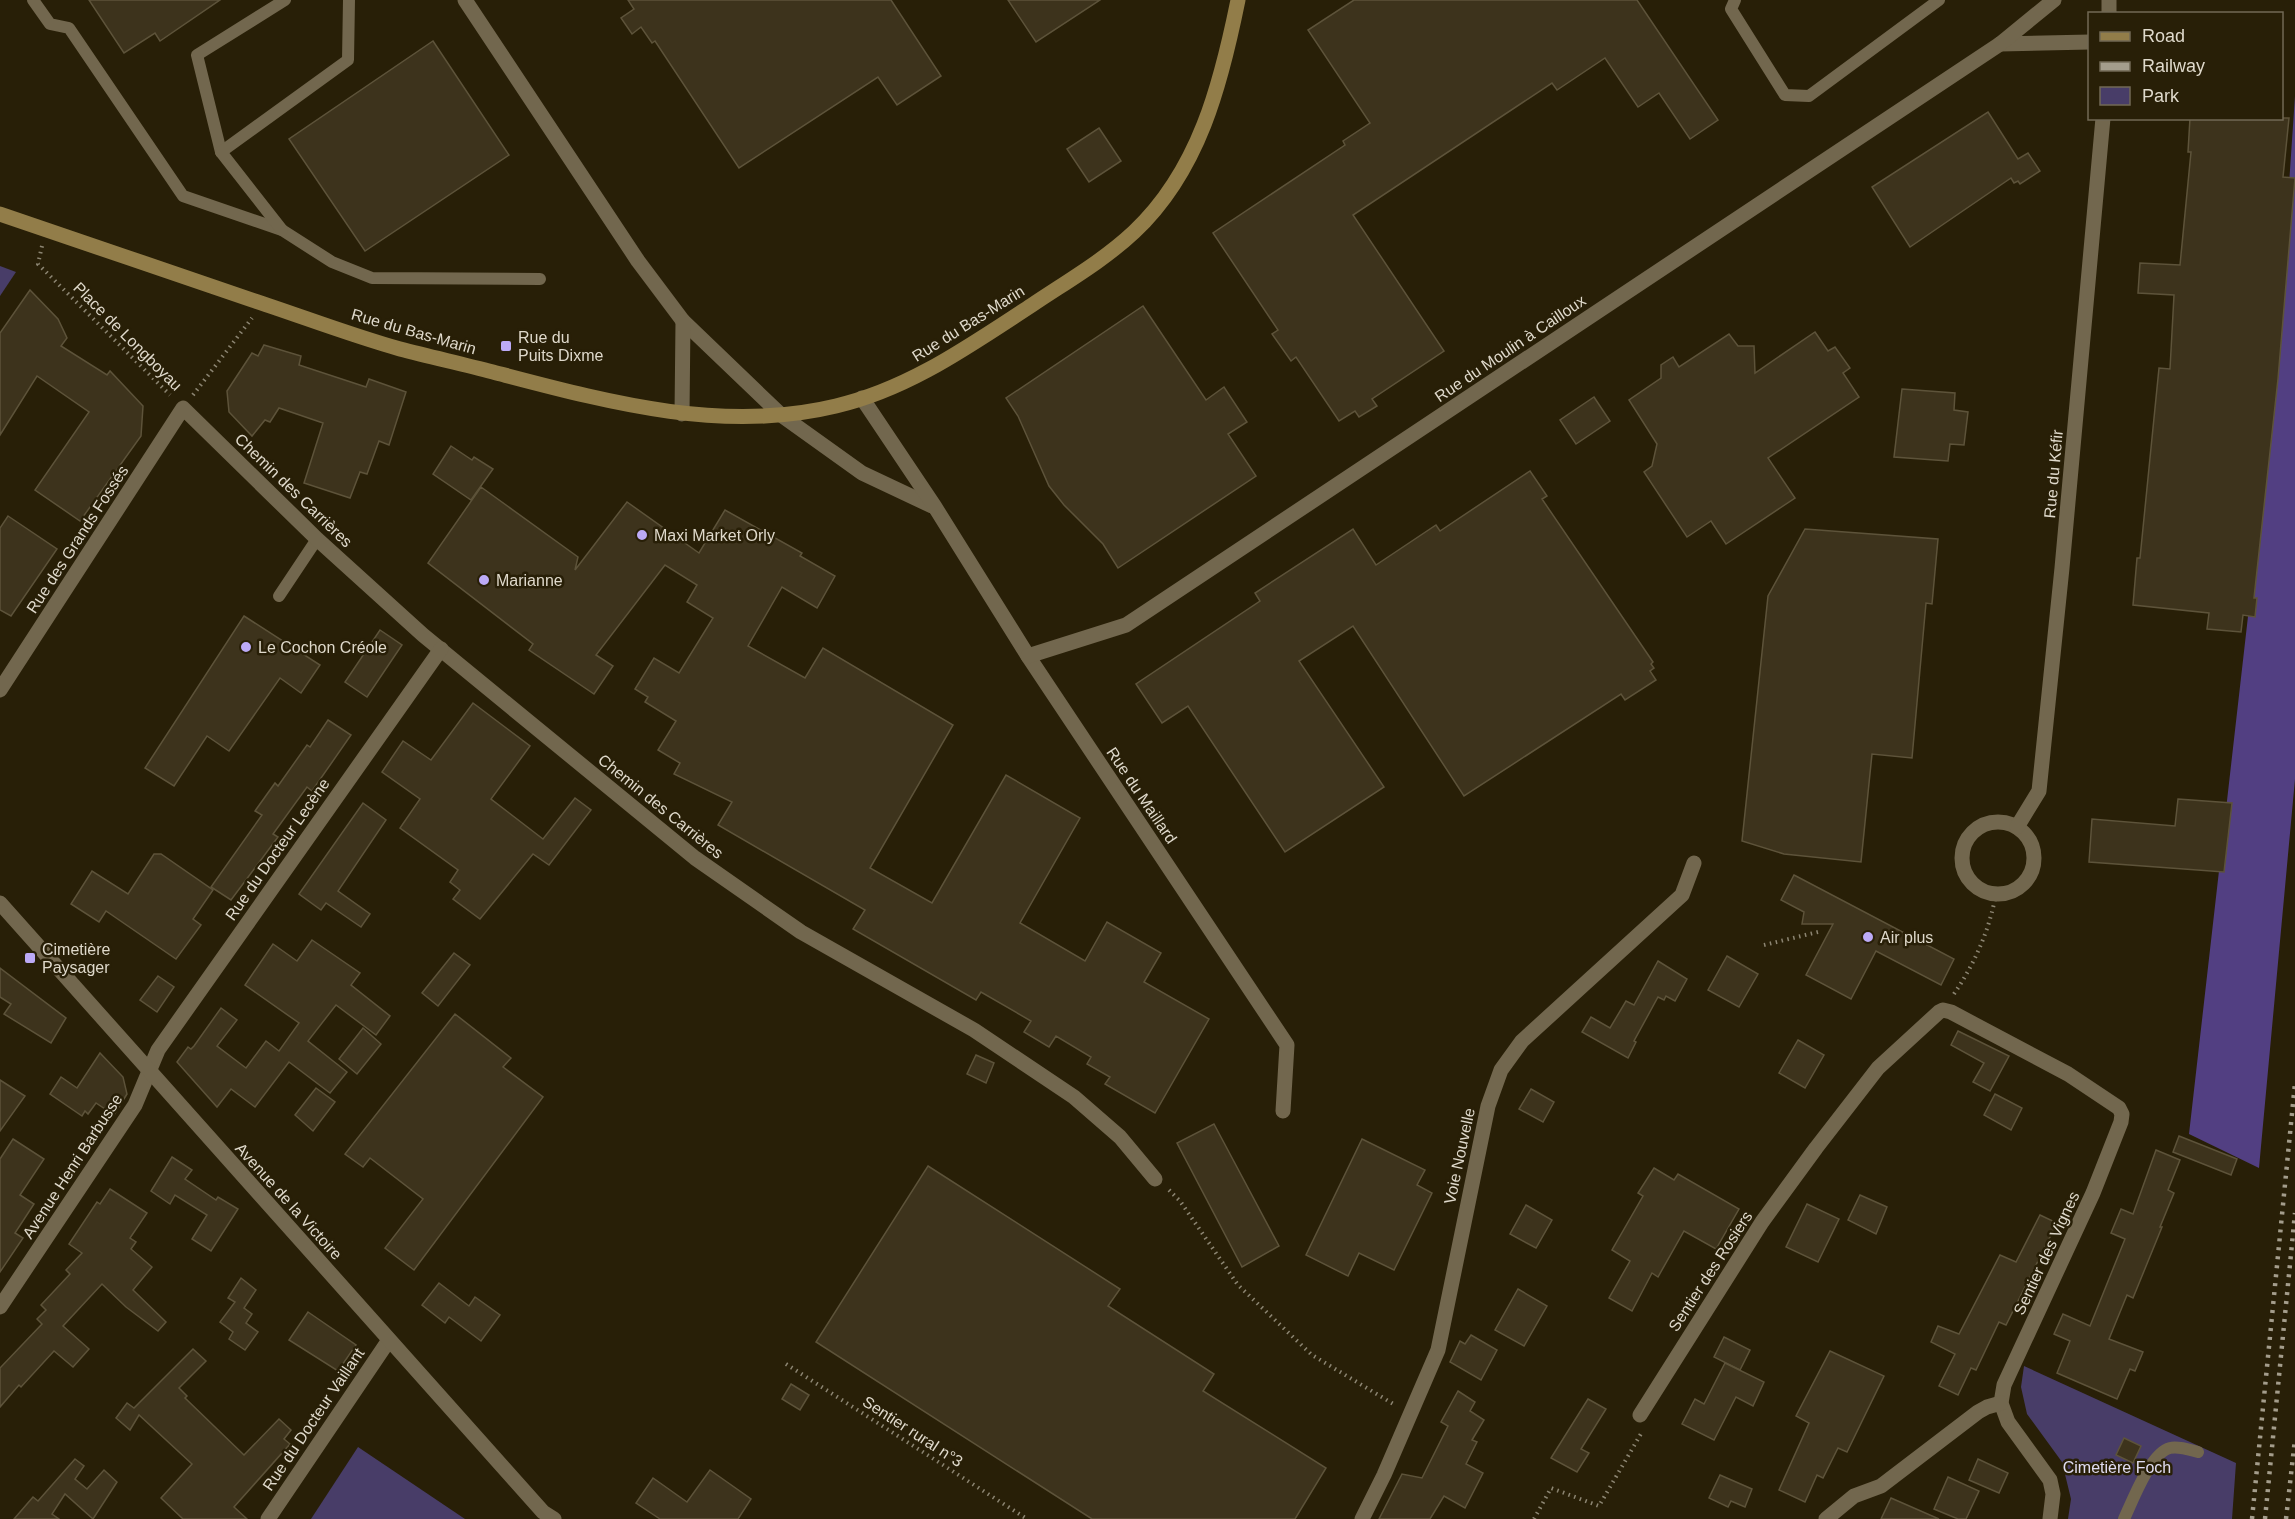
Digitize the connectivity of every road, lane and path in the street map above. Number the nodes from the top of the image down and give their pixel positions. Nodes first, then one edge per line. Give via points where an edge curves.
1 (33, 0) edge
2 (285, 0) edge
3 (349, 0) edge
4 (465, 0) edge
5 (1238, 0) edge
6 (1735, 0) edge
7 (1939, 0) edge
8 (2054, 0) edge
9 (2088, 42) edge
10 (2000, 44) junction
11 (2103, 120) edge
12 (220, 152) junction
13 (0, 214) edge
14 (46, 230) junction
15 (282, 230) junction
16 (540, 279) dead end
17 (263, 303) junction
18 (683, 321) junction
19 (862, 398) junction
20 (183, 408) junction
21 (682, 414) junction
22 (781, 415) junction
23 (935, 507) junction
24 (317, 539) junction
25 (279, 596) dead end
26 (441, 649) junction
27 (1028, 656) junction
28 (0, 690) edge
29 (2017, 827) junction
30 (1694, 863) dead end
31 (1996, 894) junction
32 (0, 903) edge
33 (1822, 931) dead end
34 (1764, 945) dead end
35 (1943, 1010) junction
36 (150, 1073) junction
37 (1283, 1111) dead end
38 (1155, 1179) joint
39 (0, 1307) edge
40 (389, 1340) junction
41 (786, 1364) dead end
42 (2001, 1402) junction
43 (1411, 1414) junction
44 (1640, 1415) joint
45 (2198, 1452) dead end
46 (268, 1519) edge
47 (554, 1519) edge
48 (1027, 1519) edge
49 (1362, 1519) edge
50 (1534, 1519) edge
51 (1826, 1519) edge
52 (2050, 1519) edge
53 (2124, 1519) edge

1 - 15 lane via 50,24 69,28 183,195
2 - 12 lane via 197,55
3 - 12 lane via 348,60
4 - 18 street
5 - 19 main road, Rue du Bas-Marin via 1217,91 1192,155 1134,232 1085,270 949,360
6 - 7 lane via 1731,9 1785,95 1809,96
8 - 10 street, Rue du Moulin à Cailloux
9 - 10 street
10 - 27 street, Rue du Moulin à Cailloux via 1126,625
11 - 29 street, Rue du Kéfir via 2039,791
12 - 15 lane
13 - 14 main road, Rue du Bas-Marin
14 - 17 main road, Rue du Bas-Marin
14 - 20 path, Place de Longboyau via 38,264
15 - 16 lane via 332,262 372,278
17 - 20 path, Place de Longboyau
17 - 21 main road, Rue du Bas-Marin via 397,348 584,396
18 - 21 street
18 - 22 street
19 - 22 main road, Rue du Bas-Marin via 834,407
19 - 23 street, Rue du Maillard
20 - 24 street, Chemin des Carrières
20 - 28 street, Rue des Grands Fossés
21 - 22 main road, Rue du Bas-Marin
22 - 23 street via 862,472
23 - 27 street, Rue du Maillard
24 - 25 lane
24 - 26 street, Chemin des Carrières
26 - 36 street, Rue du Docteur Lecène via 158,1050
26 - 38 street, Chemin des Carrières via 695,858 801,932 974,1030 1074,1097 1120,1137
27 - 37 street, Rue du Maillard via 1287,1046
29 - 31 street via 2032,844 2034,866 2022,886
29 - 31 street via 2007,822 1984,824 1974,830 1963,849 1962,861 1971,882
30 - 43 street, Voie Nouvelle via 1682,895 1552,1011 1522,1041 1501,1070 1488,1106 1438,1350
31 - 35 path via 1991,921 1970,970
32 - 36 street, Avenue de la Victoire
33 - 34 path
35 - 42 street, Sentier des Vignes via 2068,1074 2119,1108 2122,1114 2093,1193 2004,1384
35 - 44 street, Sentier des Rosiers via 1878,1068 1816,1148 1762,1222
36 - 39 street, Avenue Henri Barbusse via 135,1105
36 - 40 street, Avenue de la Victoire
38 - 43 path via 1180,1201 1238,1285 1312,1355
40 - 46 street, Rue du Docteur Vaillant
40 - 47 street, Avenue de la Victoire via 543,1512
41 - 48 path, Sentier rural n°3
42 - 51 street via 1978,1412 1881,1486 1854,1496
42 - 52 street via 2008,1422 2050,1480
43 - 49 street, Voie Nouvelle
44 - 50 path via 1642,1433 1599,1506 1551,1488
45 - 53 lane via 2169,1448 2161,1453 2151,1464

